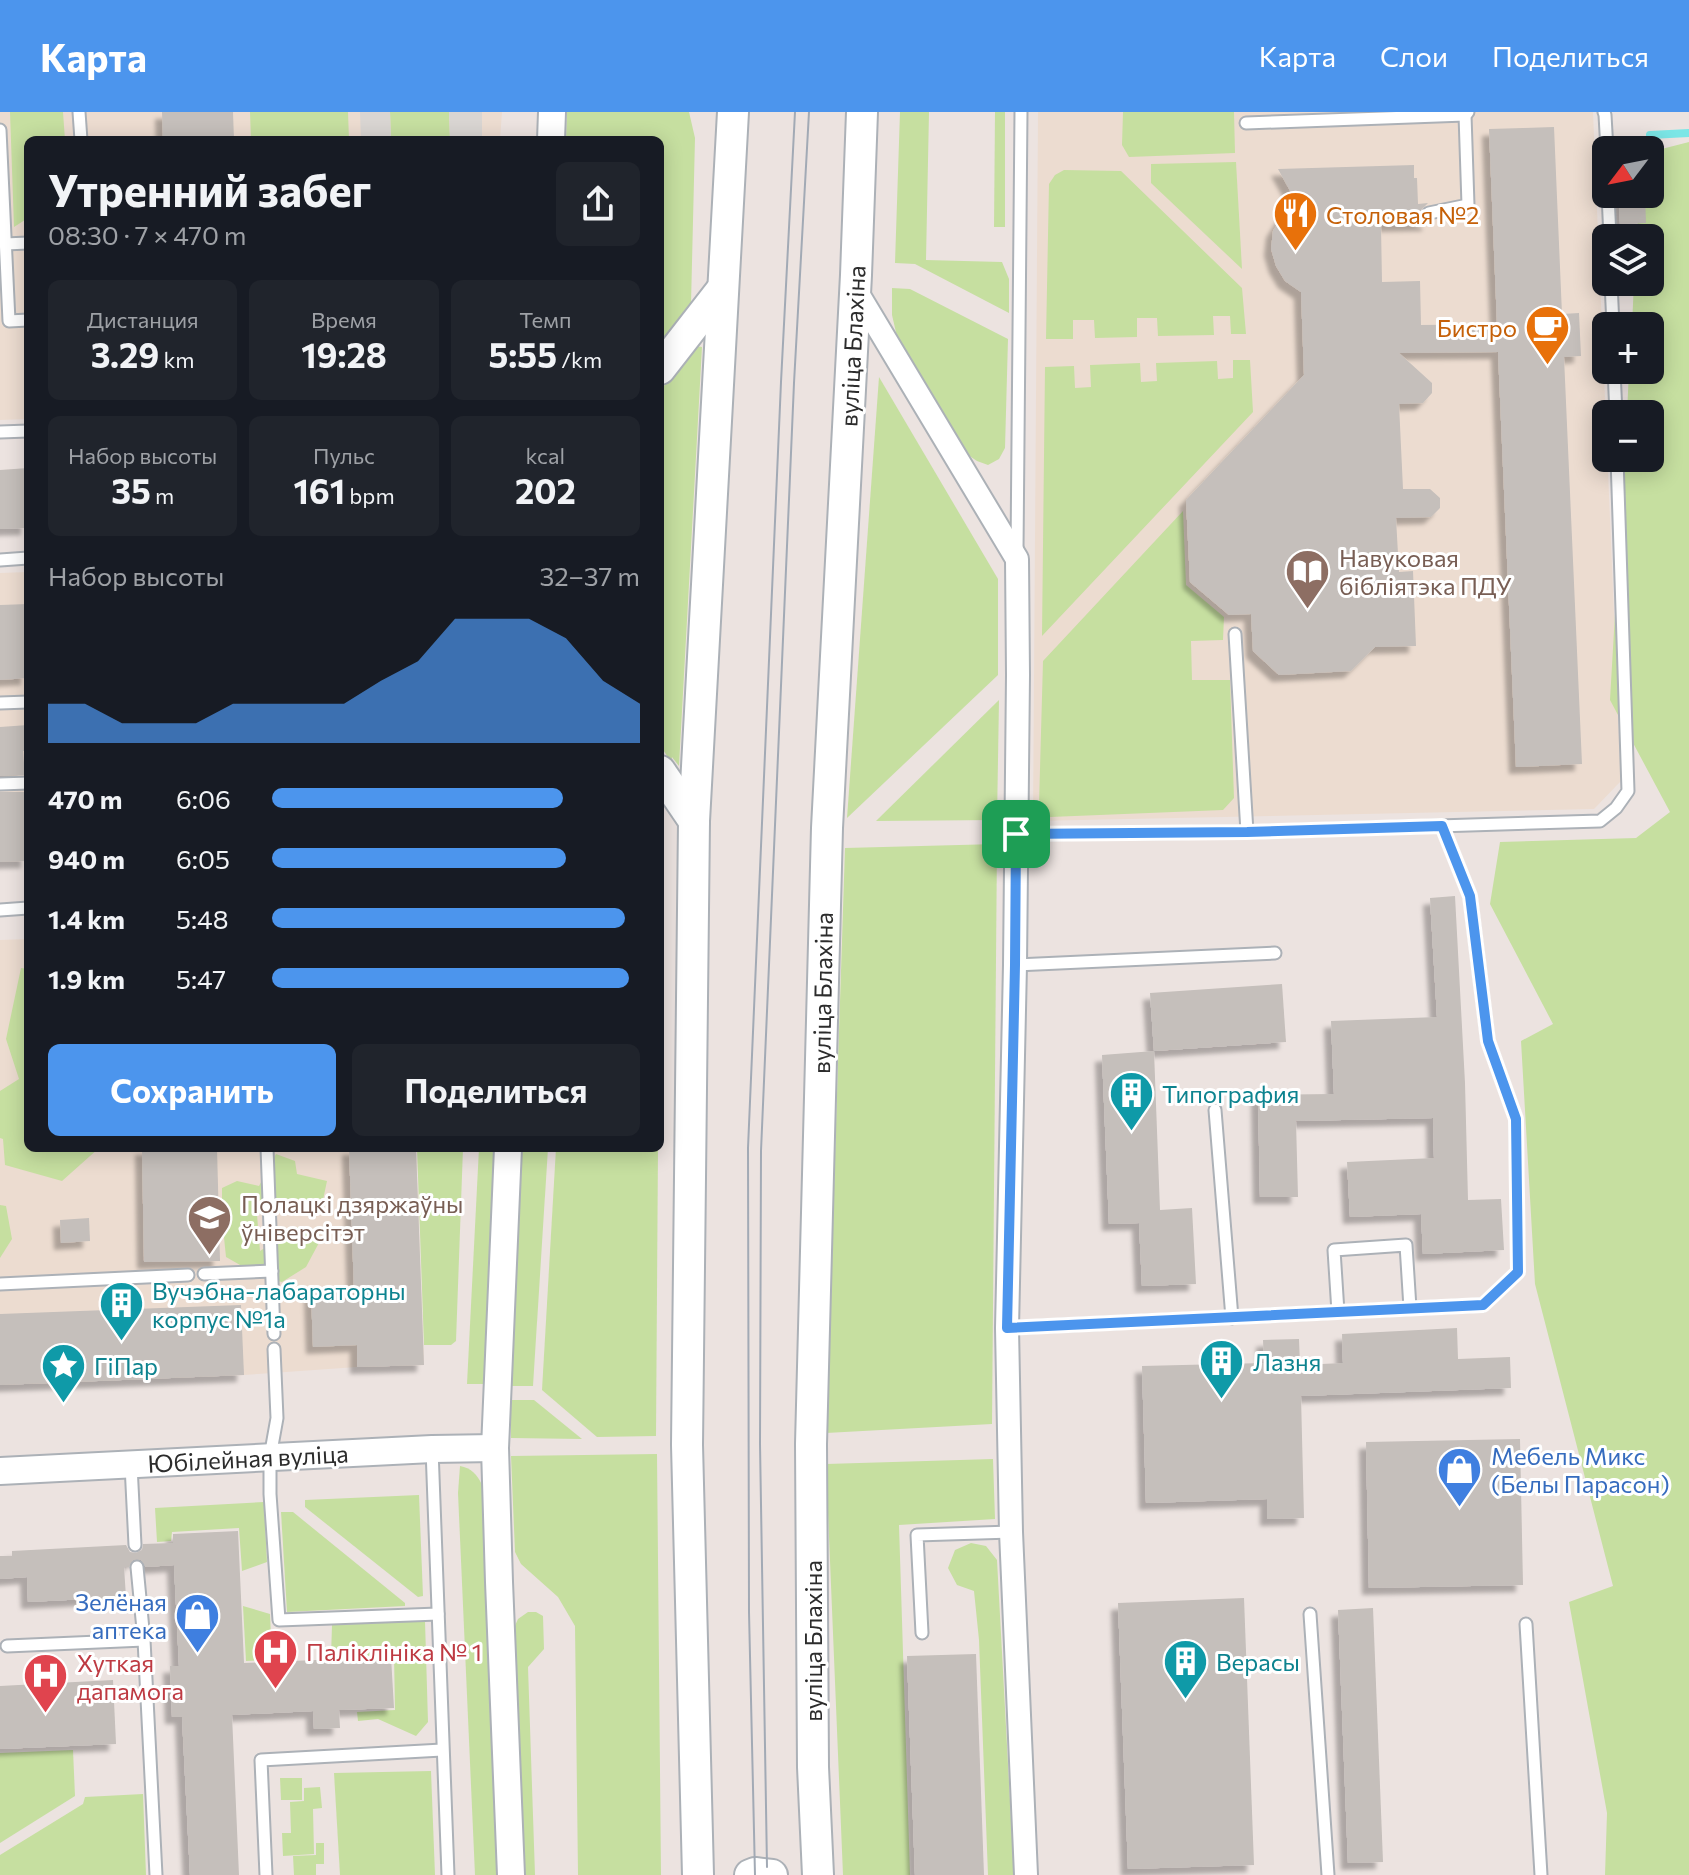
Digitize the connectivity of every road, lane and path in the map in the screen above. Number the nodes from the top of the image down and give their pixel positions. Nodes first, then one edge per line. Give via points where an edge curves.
1 (79, 112) edge
2 (552, 112) edge
3 (733, 112) edge
4 (862, 112) edge
5 (1021, 112) edge
6 (1604, 112) edge
7 (1467, 114) edge
8 (1246, 123) dead end
9 (0, 130) edge
10 (81, 136) edge
11 (551, 136) edge
12 (1606, 136) edge
13 (1429, 213) dead end
14 (24, 243) edge
15 (5, 244) junction
16 (723, 288) junction
17 (855, 288) junction
18 (24, 320) edge
19 (664, 364) edge
20 (24, 431) edge
21 (0, 432) edge
22 (1617, 472) edge
23 (24, 558) edge
24 (1017, 559) junction
25 (0, 560) edge
26 (1235, 634) dead end
27 (24, 702) edge
28 (0, 703) edge
29 (664, 777) edge
30 (24, 783) edge
31 (0, 784) edge
32 (694, 821) junction
33 (1442, 826) junction
34 (1247, 832) junction
35 (1016, 834) junction
36 (24, 908) edge
37 (0, 910) edge
38 (1275, 953) dead end
39 (1015, 965) junction
40 (1215, 1110) dead end
41 (267, 1152) edge
42 (508, 1152) edge
43 (272, 1271) junction
44 (204, 1274) dead end
45 (188, 1275) dead end
46 (0, 1284) edge
47 (1410, 1308) junction
48 (1338, 1312) junction
49 (1232, 1318) junction
50 (1007, 1328) junction
51 (274, 1334) dead end
52 (274, 1349) dead end
53 (495, 1448) junction
54 (432, 1449) junction
55 (270, 1457) junction
56 (131, 1464) junction
57 (0, 1471) edge
58 (1011, 1532) junction
59 (135, 1545) dead end
60 (137, 1567) dead end
61 (438, 1614) junction
62 (1310, 1614) dead end
63 (1526, 1624) dead end
64 (922, 1633) dead end
65 (144, 1640) junction
66 (7, 1646) dead end
67 (442, 1750) junction
68 (156, 1875) edge
69 (266, 1875) edge
70 (448, 1875) edge
71 (511, 1875) edge
72 (698, 1875) edge
73 (750, 1875) edge
74 (772, 1875) edge
75 (818, 1875) edge
76 (1026, 1875) edge
77 (1328, 1875) edge
78 (1541, 1875) edge

1 - 10 lane
2 - 11 street
3 - 16 main road
4 - 17 main road, вуліца Блахіна
5 - 24 lane
6 - 12 lane
7 - 8 lane
7 - 13 lane via 1468,205
9 - 15 lane
14 - 15 lane
15 - 18 lane via 9,321
16 - 19 main road
16 - 32 main road
17 - 24 street
17 - 75 main road, вуліца Блахіна via 827,828 811,1444
20 - 21 lane
22 - 33 lane via 1628,791 1600,821
23 - 25 lane
24 - 35 street
26 - 34 lane
27 - 28 lane
29 - 32 main road
30 - 31 lane
32 - 72 main road via 687,1445
33 - 34 lane
33 - 47 lane via 1470,896 1488,1041 1516,1119 1518,1272 1483,1305
34 - 35 lane
35 - 39 street
36 - 37 lane
38 - 39 lane
39 - 50 street
40 - 49 lane
41 - 43 lane
42 - 53 street
43 - 44 lane
43 - 51 lane
45 - 46 lane
47 - 48 lane
47 - 48 lane via 1406,1245 1334,1250
48 - 49 lane
49 - 50 lane
50 - 58 street
52 - 55 lane via 277,1418
53 - 54 street, Юбілейная вуліца
53 - 71 street
54 - 55 street, Юбілейная вуліца
54 - 61 lane
55 - 56 street, Юбілейная вуліца
55 - 61 lane via 279,1620
56 - 57 street, Юбілейная вуліца
56 - 59 lane
58 - 64 lane via 917,1535
58 - 76 street
60 - 65 lane
61 - 67 lane
62 - 77 lane
63 - 78 lane
65 - 66 lane
65 - 68 lane
67 - 69 lane via 261,1760
67 - 70 lane
73 - 74 main road

